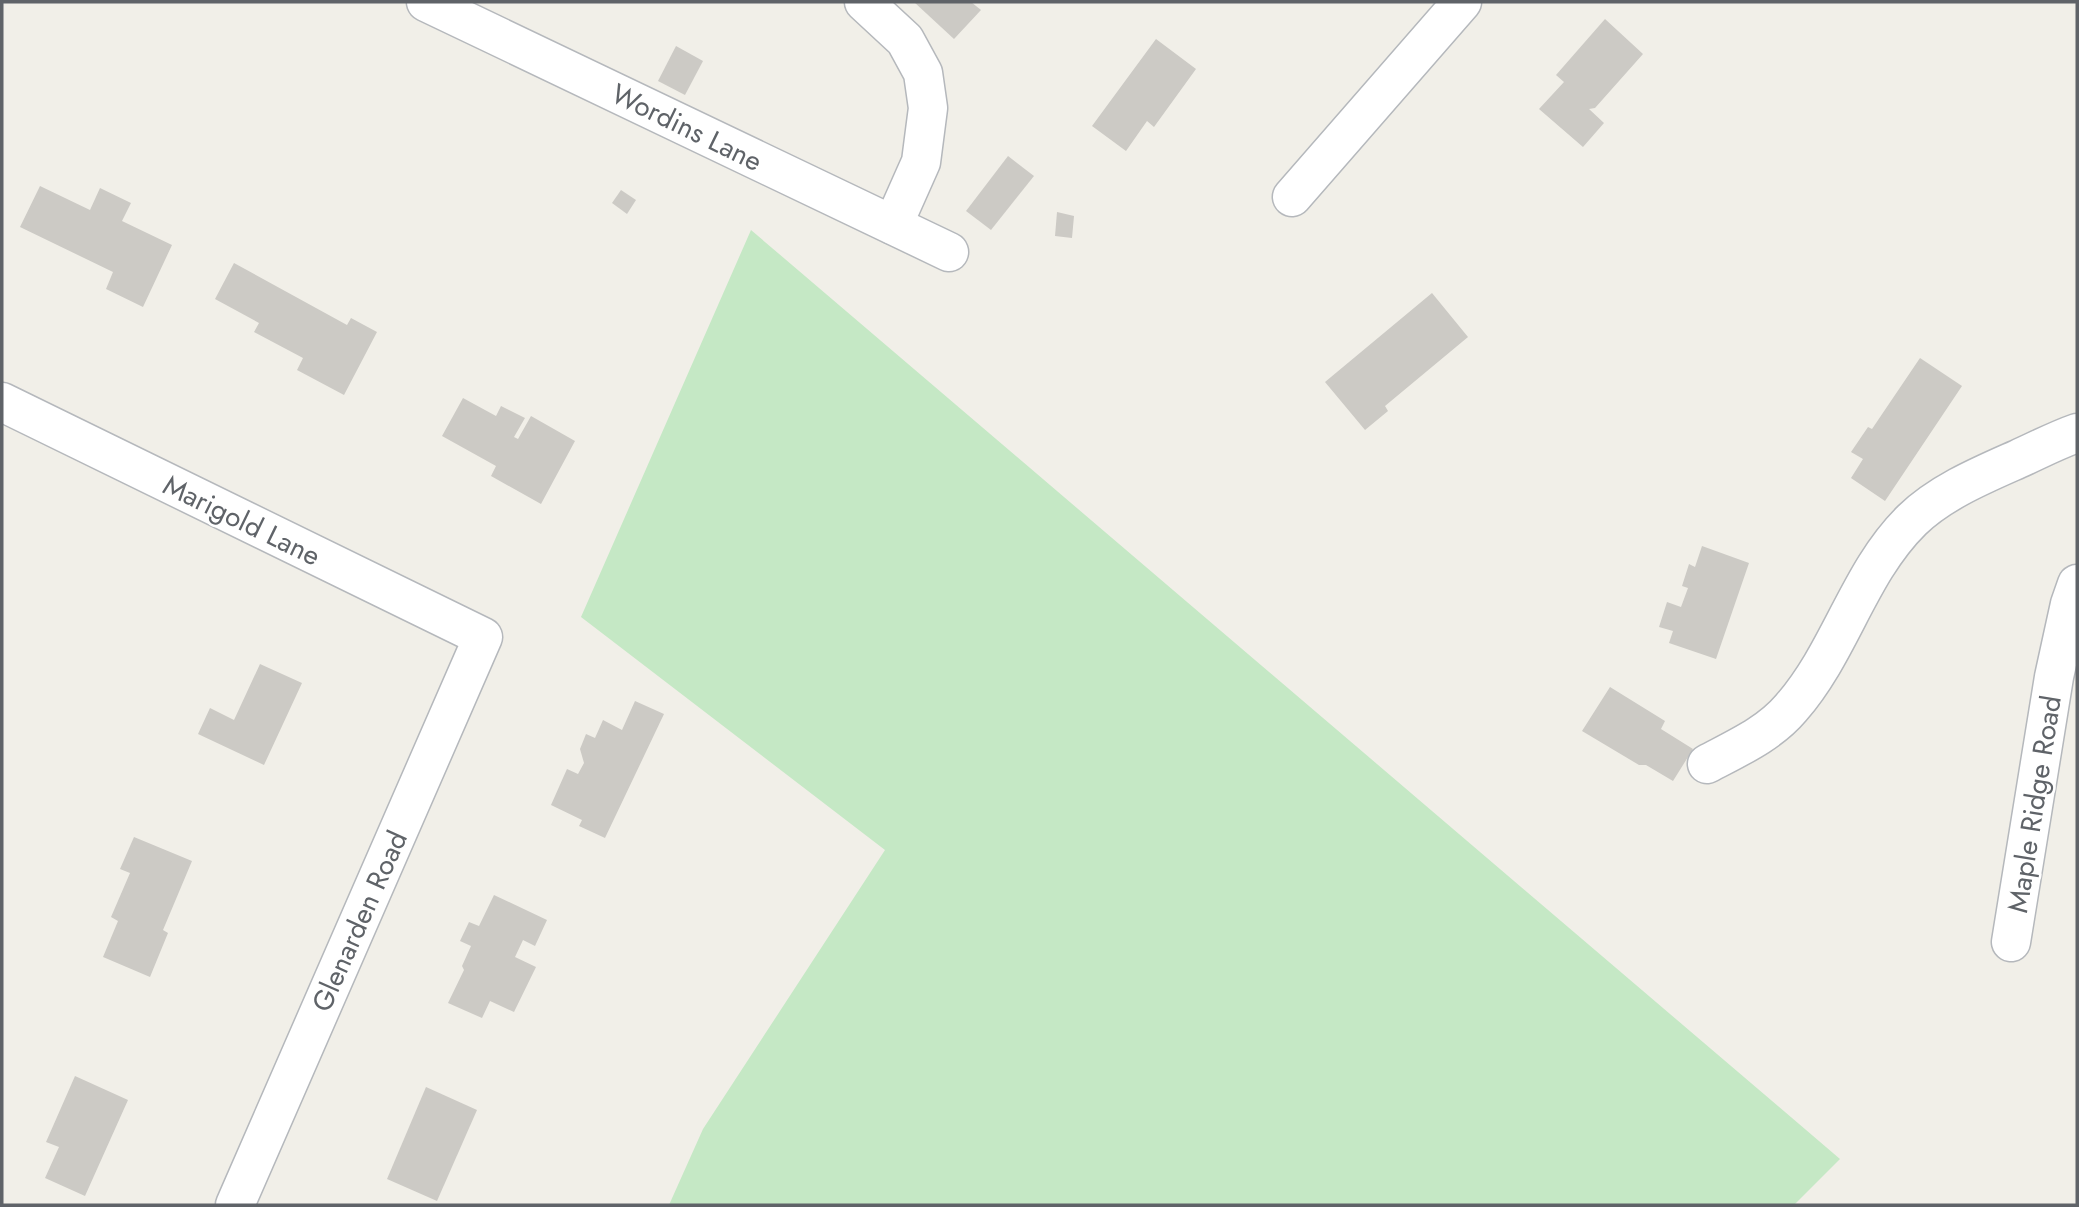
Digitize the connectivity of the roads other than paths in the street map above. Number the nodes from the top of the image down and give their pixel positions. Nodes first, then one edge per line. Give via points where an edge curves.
1 (426, 2) edge
2 (864, 2) edge
3 (1462, 2) edge
4 (1292, 197) dead end
5 (892, 225) junction
6 (949, 252) dead end
7 (2, 402) edge
8 (2077, 433) edge
9 (2077, 584) edge
10 (483, 637) joint
11 (1707, 764) dead end
12 (2011, 942) dead end
13 (235, 1205) edge

1 - 5 street, Wordins Lane
2 - 5 street via 905,40 923,73 928,108 921,162
3 - 4 street
5 - 6 street, Wordins Lane
7 - 10 street, Marigold Lane
8 - 11 street via 1979,476 1913,519 1866,580 1839,636 1790,709 1759,737
9 - 12 street, Maple Ridge Road via 2054,677
10 - 13 street, Glenarden Road

